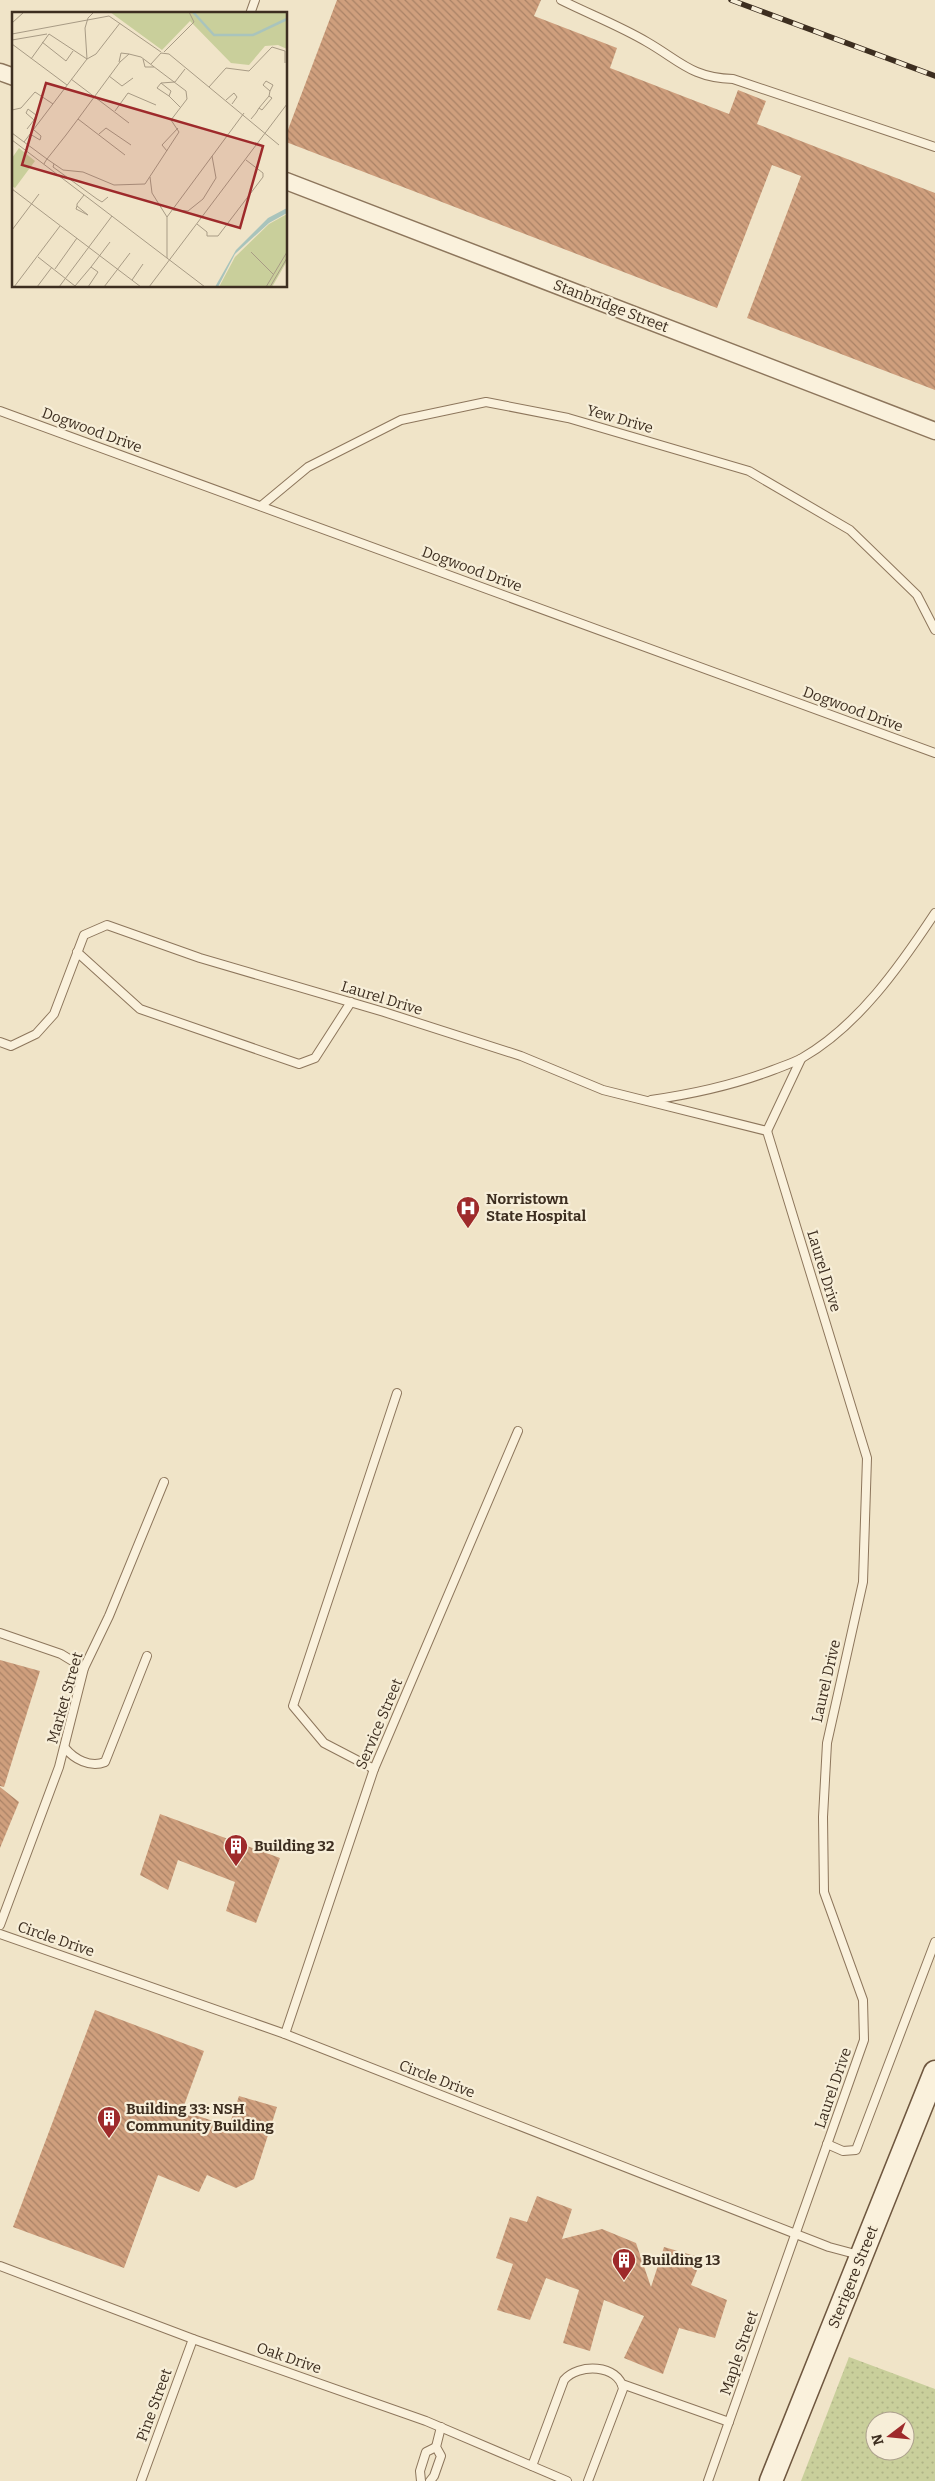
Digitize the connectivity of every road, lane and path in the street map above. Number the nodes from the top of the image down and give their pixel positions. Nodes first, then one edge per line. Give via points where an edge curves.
1 (256, 0) edge
2 (561, 0) edge
3 (251, 12) edge
4 (0, 72) edge
5 (12, 76) edge
6 (935, 146) edge
7 (288, 182) edge
8 (0, 411) edge
9 (935, 431) edge
10 (261, 506) junction
11 (935, 630) edge
12 (935, 753) edge
13 (935, 913) edge
14 (77, 952) junction
15 (351, 1002) junction
16 (0, 1042) edge
17 (801, 1059) junction
18 (646, 1100) junction
19 (767, 1131) junction
20 (397, 1392) dead end
21 (518, 1431) dead end
22 (164, 1482) dead end
23 (0, 1633) edge
24 (147, 1656) dead end
25 (84, 1668) junction
26 (64, 1748) junction
27 (374, 1769) junction
28 (0, 1925) edge
29 (0, 1934) edge
30 (935, 1942) edge
31 (285, 2034) junction
32 (935, 2072) edge
33 (827, 2144) junction
34 (795, 2233) junction
35 (861, 2256) junction
36 (0, 2266) edge
37 (193, 2339) junction
38 (622, 2384) junction
39 (729, 2422) junction
40 (441, 2427) junction
41 (436, 2447) junction
42 (532, 2466) junction
43 (141, 2481) edge
44 (421, 2481) edge
45 (430, 2481) edge
46 (567, 2481) edge
47 (588, 2481) edge
48 (708, 2481) edge
49 (771, 2481) edge

1 - 3 lane
2 - 6 lane via 647,42 685,68 712,78 733,78
4 - 5 street
7 - 9 street, Stanbridge Street
8 - 10 lane, Dogwood Drive
10 - 11 lane, Yew Drive via 308,467 401,420 486,402 568,418 750,471 850,530 917,595
10 - 12 lane, Dogwood Drive
13 - 17 lane, Laurel Drive via 905,957 862,1007 834,1035
14 - 15 lane, Laurel Drive via 84,935 107,925 200,958
14 - 15 lane via 140,1009 300,1064 315,1058
14 - 16 lane via 54,1014 36,1034 11,1046
15 - 18 lane, Laurel Drive via 521,1056 603,1090
17 - 18 lane, Laurel Drive via 692,1095
17 - 19 lane, Laurel Drive
18 - 19 lane, Laurel Drive
19 - 33 lane, Laurel Drive via 867,1458 862,1582 827,1743 823,1817 824,1892 863,2000 864,2040
20 - 27 lane via 293,1706 324,1743
21 - 27 lane, Service Street
22 - 25 lane, Market Street
23 - 25 lane via 61,1654
24 - 26 lane via 105,1762 96,1765 73,1758
25 - 26 lane, Market Street
26 - 28 lane, Market Street
27 - 31 lane, Service Street
29 - 31 lane, Circle Drive
30 - 33 lane via 856,2150 843,2151
31 - 34 lane, Circle Drive
32 - 35 street, Sterigere Street
33 - 34 lane, Laurel Drive
34 - 35 lane, Circle Drive
34 - 39 lane, Maple Street
35 - 49 street, Sterigere Street
36 - 37 lane, Oak Drive
37 - 40 lane, Oak Drive
37 - 43 lane, Pine Street
38 - 39 lane
38 - 42 lane via 614,2376 595,2368 581,2368 570,2373 564,2380
38 - 47 lane via 623,2389
39 - 48 lane, Maple Street
40 - 41 lane
40 - 42 lane, Oak Drive
41 - 44 lane via 426,2452 420,2471
41 - 45 lane via 441,2456
42 - 46 lane, Oak Drive

